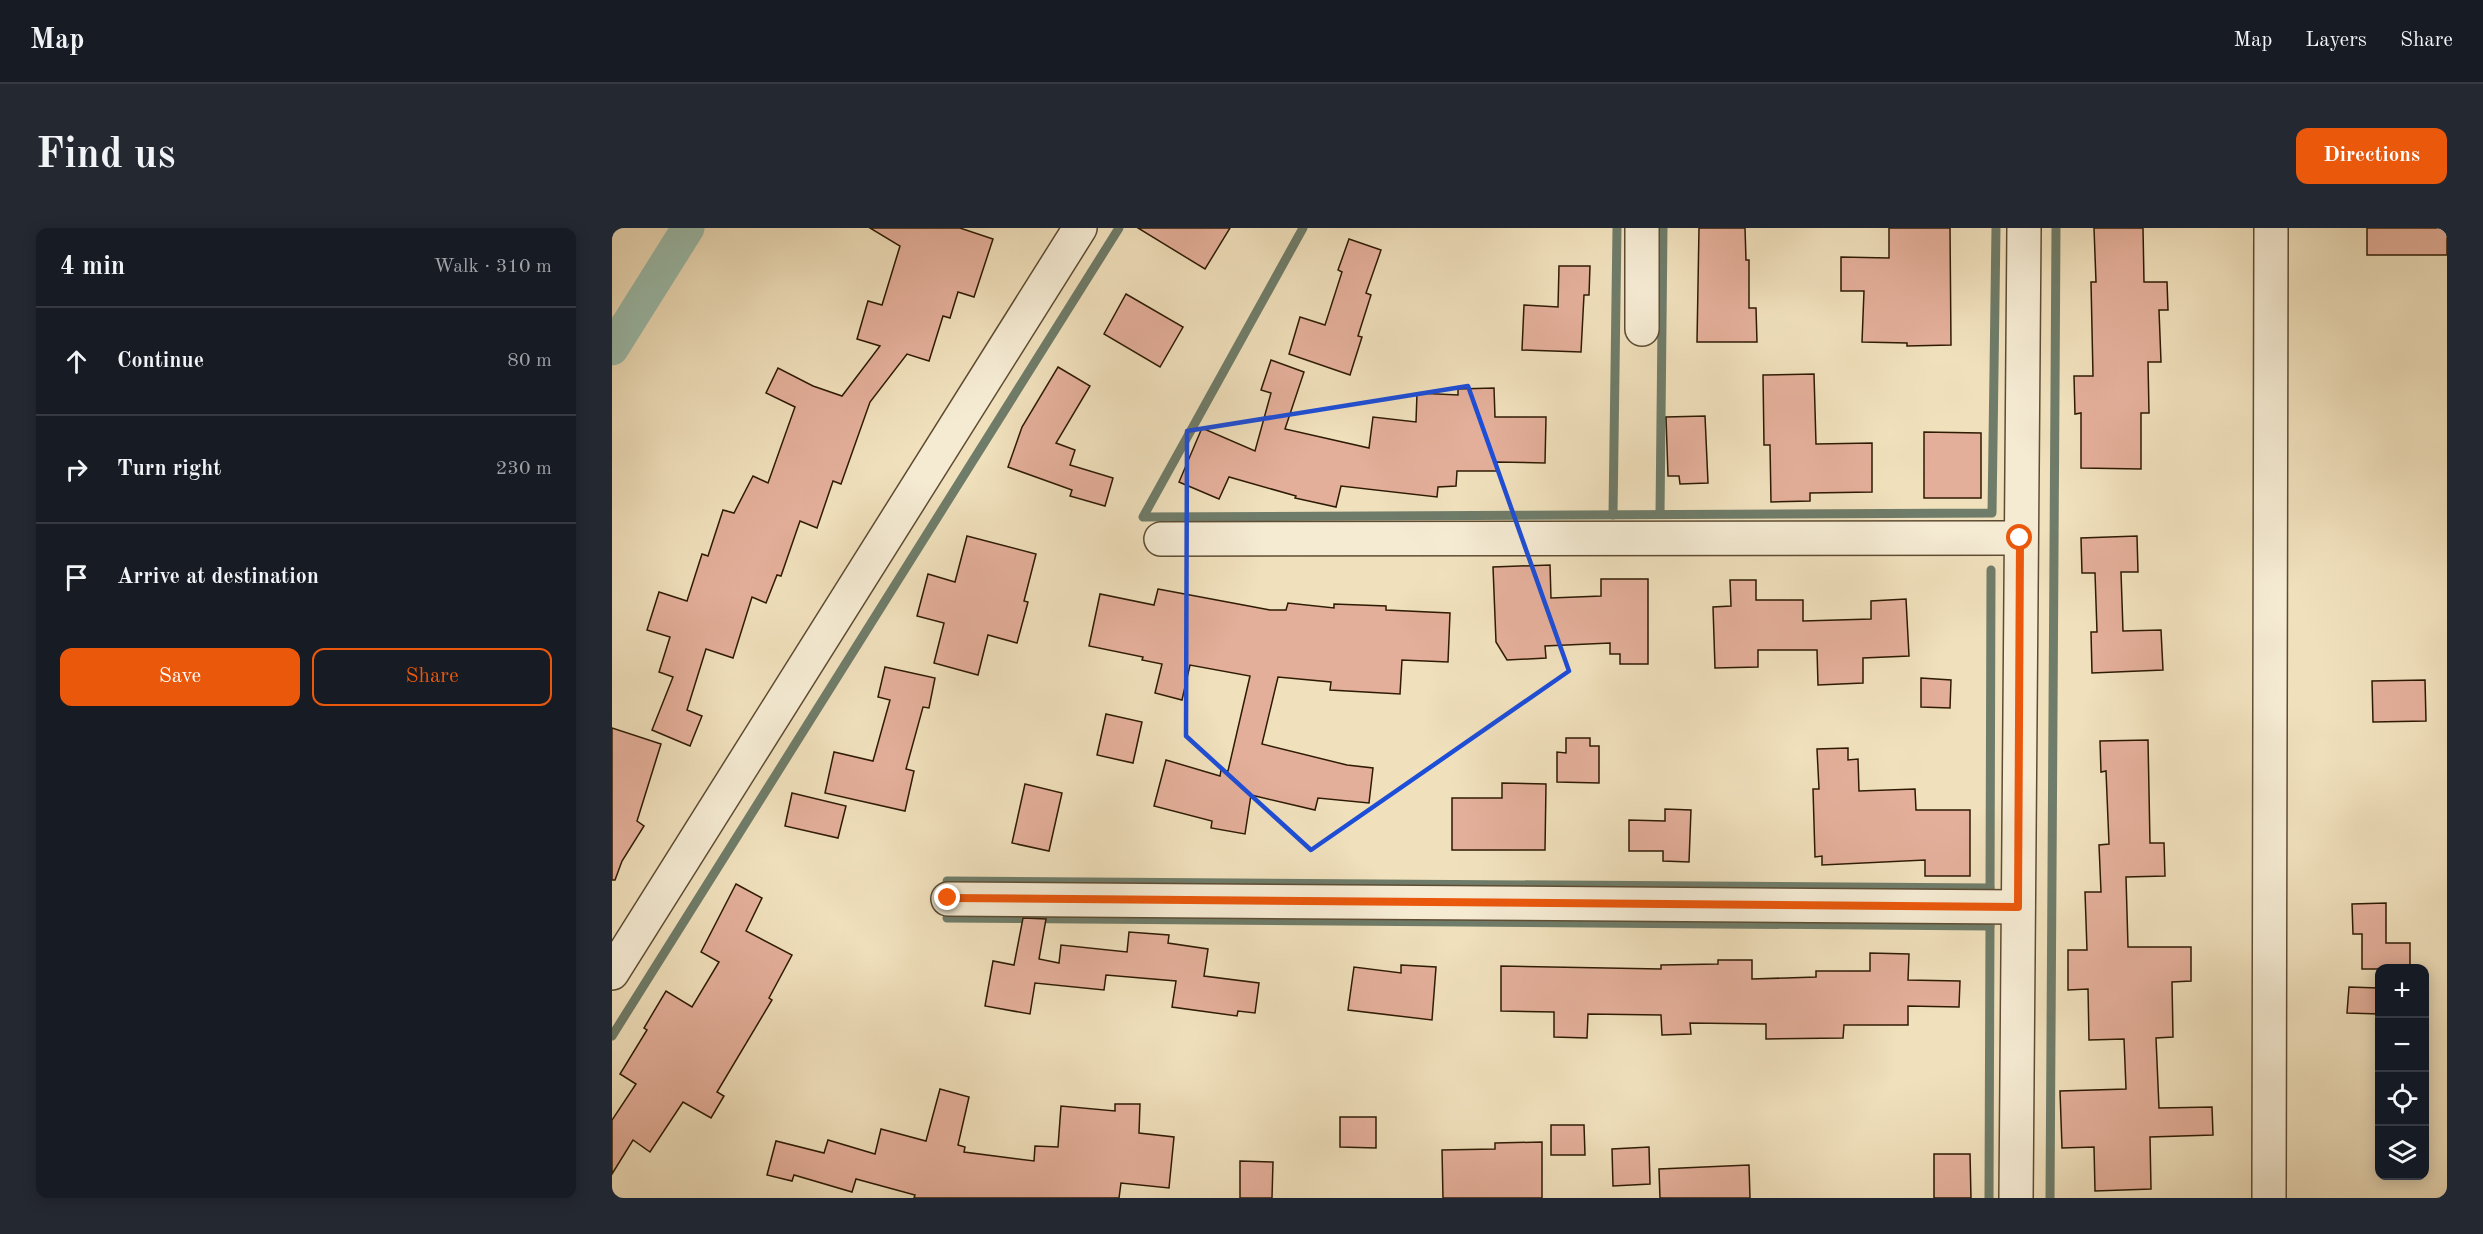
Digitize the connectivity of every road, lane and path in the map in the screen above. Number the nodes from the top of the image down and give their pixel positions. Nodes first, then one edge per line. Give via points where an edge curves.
1 (1080, 228) edge
2 (1642, 228) edge
3 (2024, 228) edge
4 (2271, 228) edge
5 (1642, 329) dead end
6 (2020, 538) junction
7 (1161, 539) dead end
8 (948, 898) dead end
9 (2018, 907) junction
10 (612, 973) edge
11 (2016, 1198) edge
12 (2269, 1198) edge

1 - 10 street
2 - 5 street
3 - 6 street
4 - 12 street
6 - 7 street
6 - 9 street
8 - 9 street
9 - 11 street

